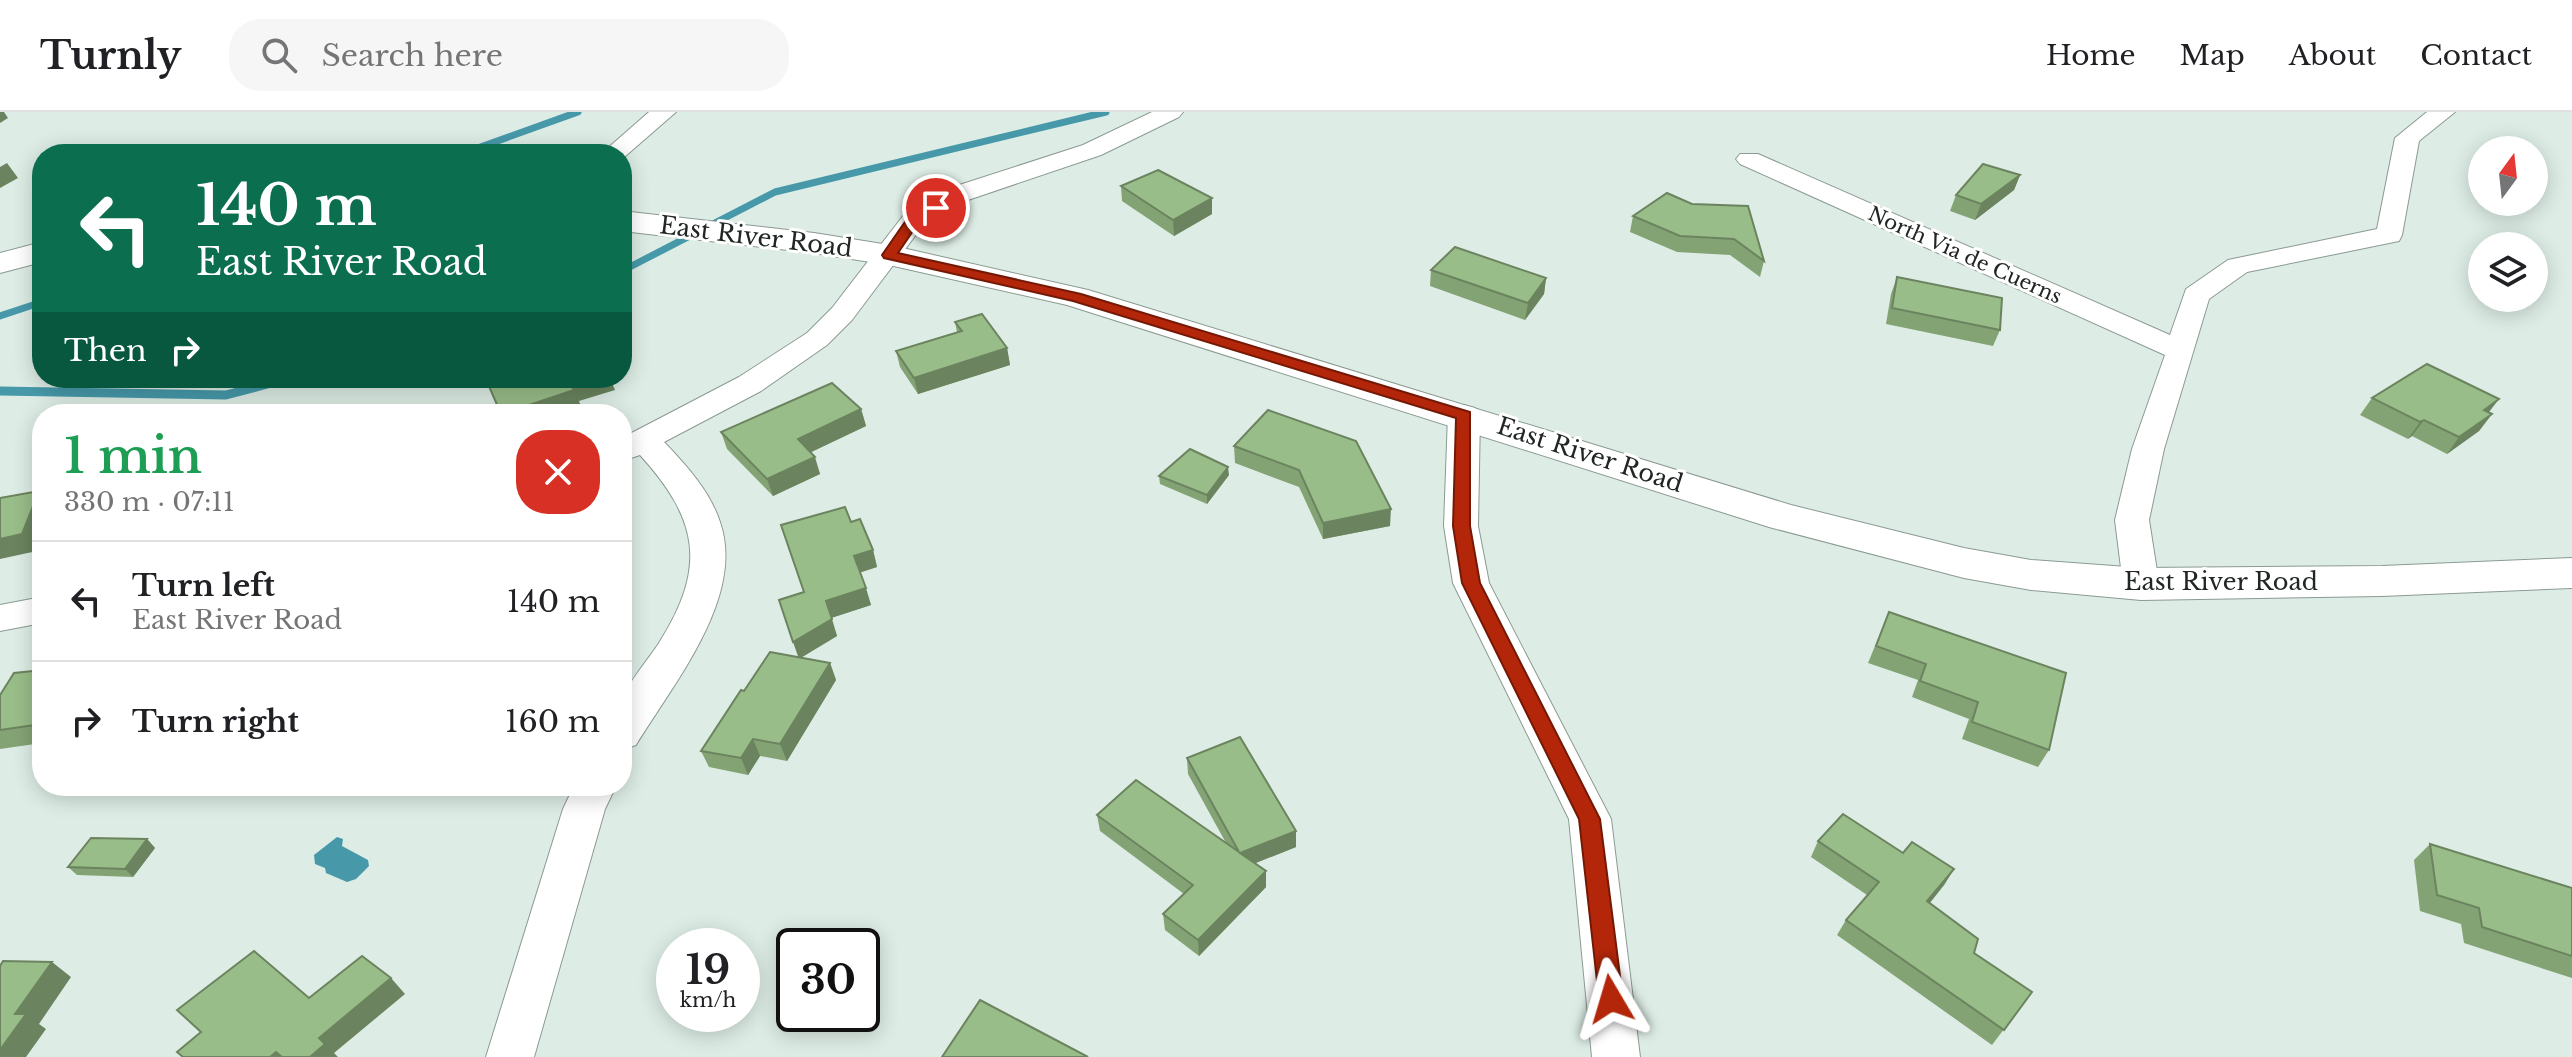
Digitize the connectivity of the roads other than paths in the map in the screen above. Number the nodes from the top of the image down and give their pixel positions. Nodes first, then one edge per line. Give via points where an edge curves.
1 (664, 112) edge
2 (1171, 112) edge
3 (2443, 112) edge
4 (625, 144) edge
5 (1749, 159) dead end
6 (632, 222) edge
7 (32, 255) edge
8 (889, 255) junction
9 (0, 263) edge
10 (2181, 351) junction
11 (1464, 415) junction
12 (634, 446) edge
13 (2572, 573) edge
14 (2141, 584) junction
15 (32, 612) edge
16 (0, 618) edge
17 (632, 718) edge
18 (590, 796) edge
19 (510, 1057) edge
20 (1616, 1057) edge

1 - 4 street
2 - 8 street via 1092,150 959,194 912,222
3 - 10 street via 2407,138 2389,235 2238,266 2196,295
5 - 10 street, North Via de Cuerns
6 - 8 street, East River Road
7 - 9 street
8 - 11 street, East River Road via 1076,297
8 - 12 street via 842,314 794,356
10 - 14 street via 2148,449 2132,520
11 - 14 street, East River Road via 1784,517 1964,563 2031,575
11 - 20 street via 1461,526 1471,583 1590,819
12 - 17 street via 680,479 703,522 709,560 697,613
13 - 14 street, East River Road
15 - 16 street
18 - 19 street

